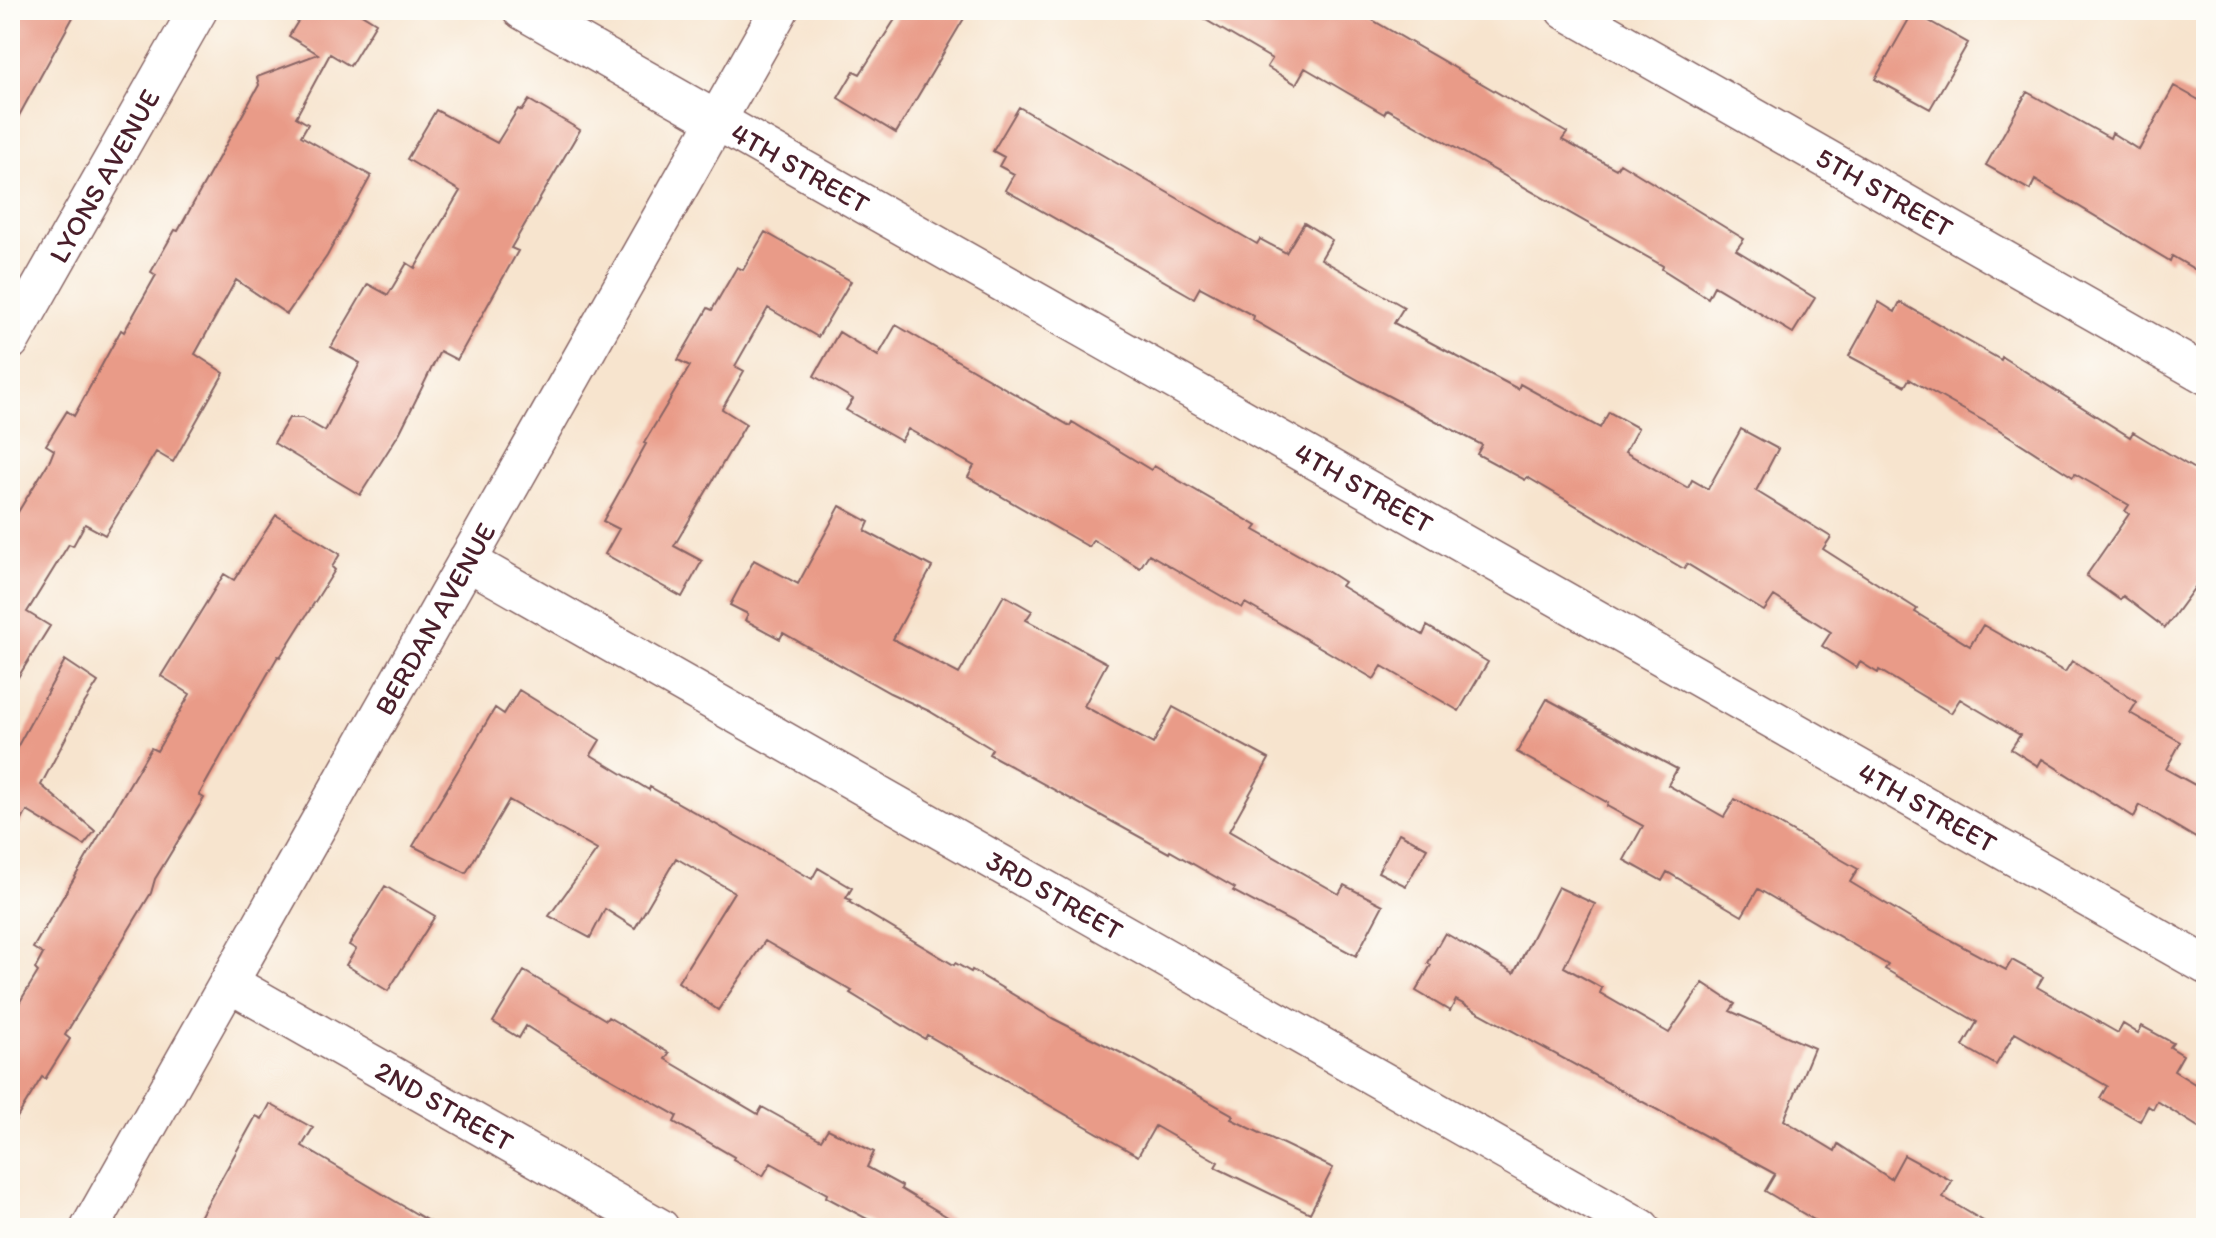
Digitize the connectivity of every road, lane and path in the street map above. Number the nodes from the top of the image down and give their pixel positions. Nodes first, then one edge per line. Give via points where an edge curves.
1 (198, 10) edge
2 (522, 10) edge
3 (779, 10) edge
4 (1565, 10) edge
5 (717, 121) junction
6 (10, 341) edge
7 (2206, 375) edge
8 (467, 561) junction
9 (2206, 965) edge
10 (229, 983) junction
11 (90, 1228) edge
12 (660, 1228) edge
13 (1641, 1228) edge

1 - 6 street, LYONS AVENUE
2 - 5 street, 4TH STREET
3 - 5 street, BERDAN AVENUE
4 - 7 street, 5TH STREET
5 - 8 street, BERDAN AVENUE
5 - 9 street, 4TH STREET
8 - 10 street, BERDAN AVENUE
8 - 13 street, 3RD STREET
10 - 11 street, BERDAN AVENUE
10 - 12 street, 2ND STREET

